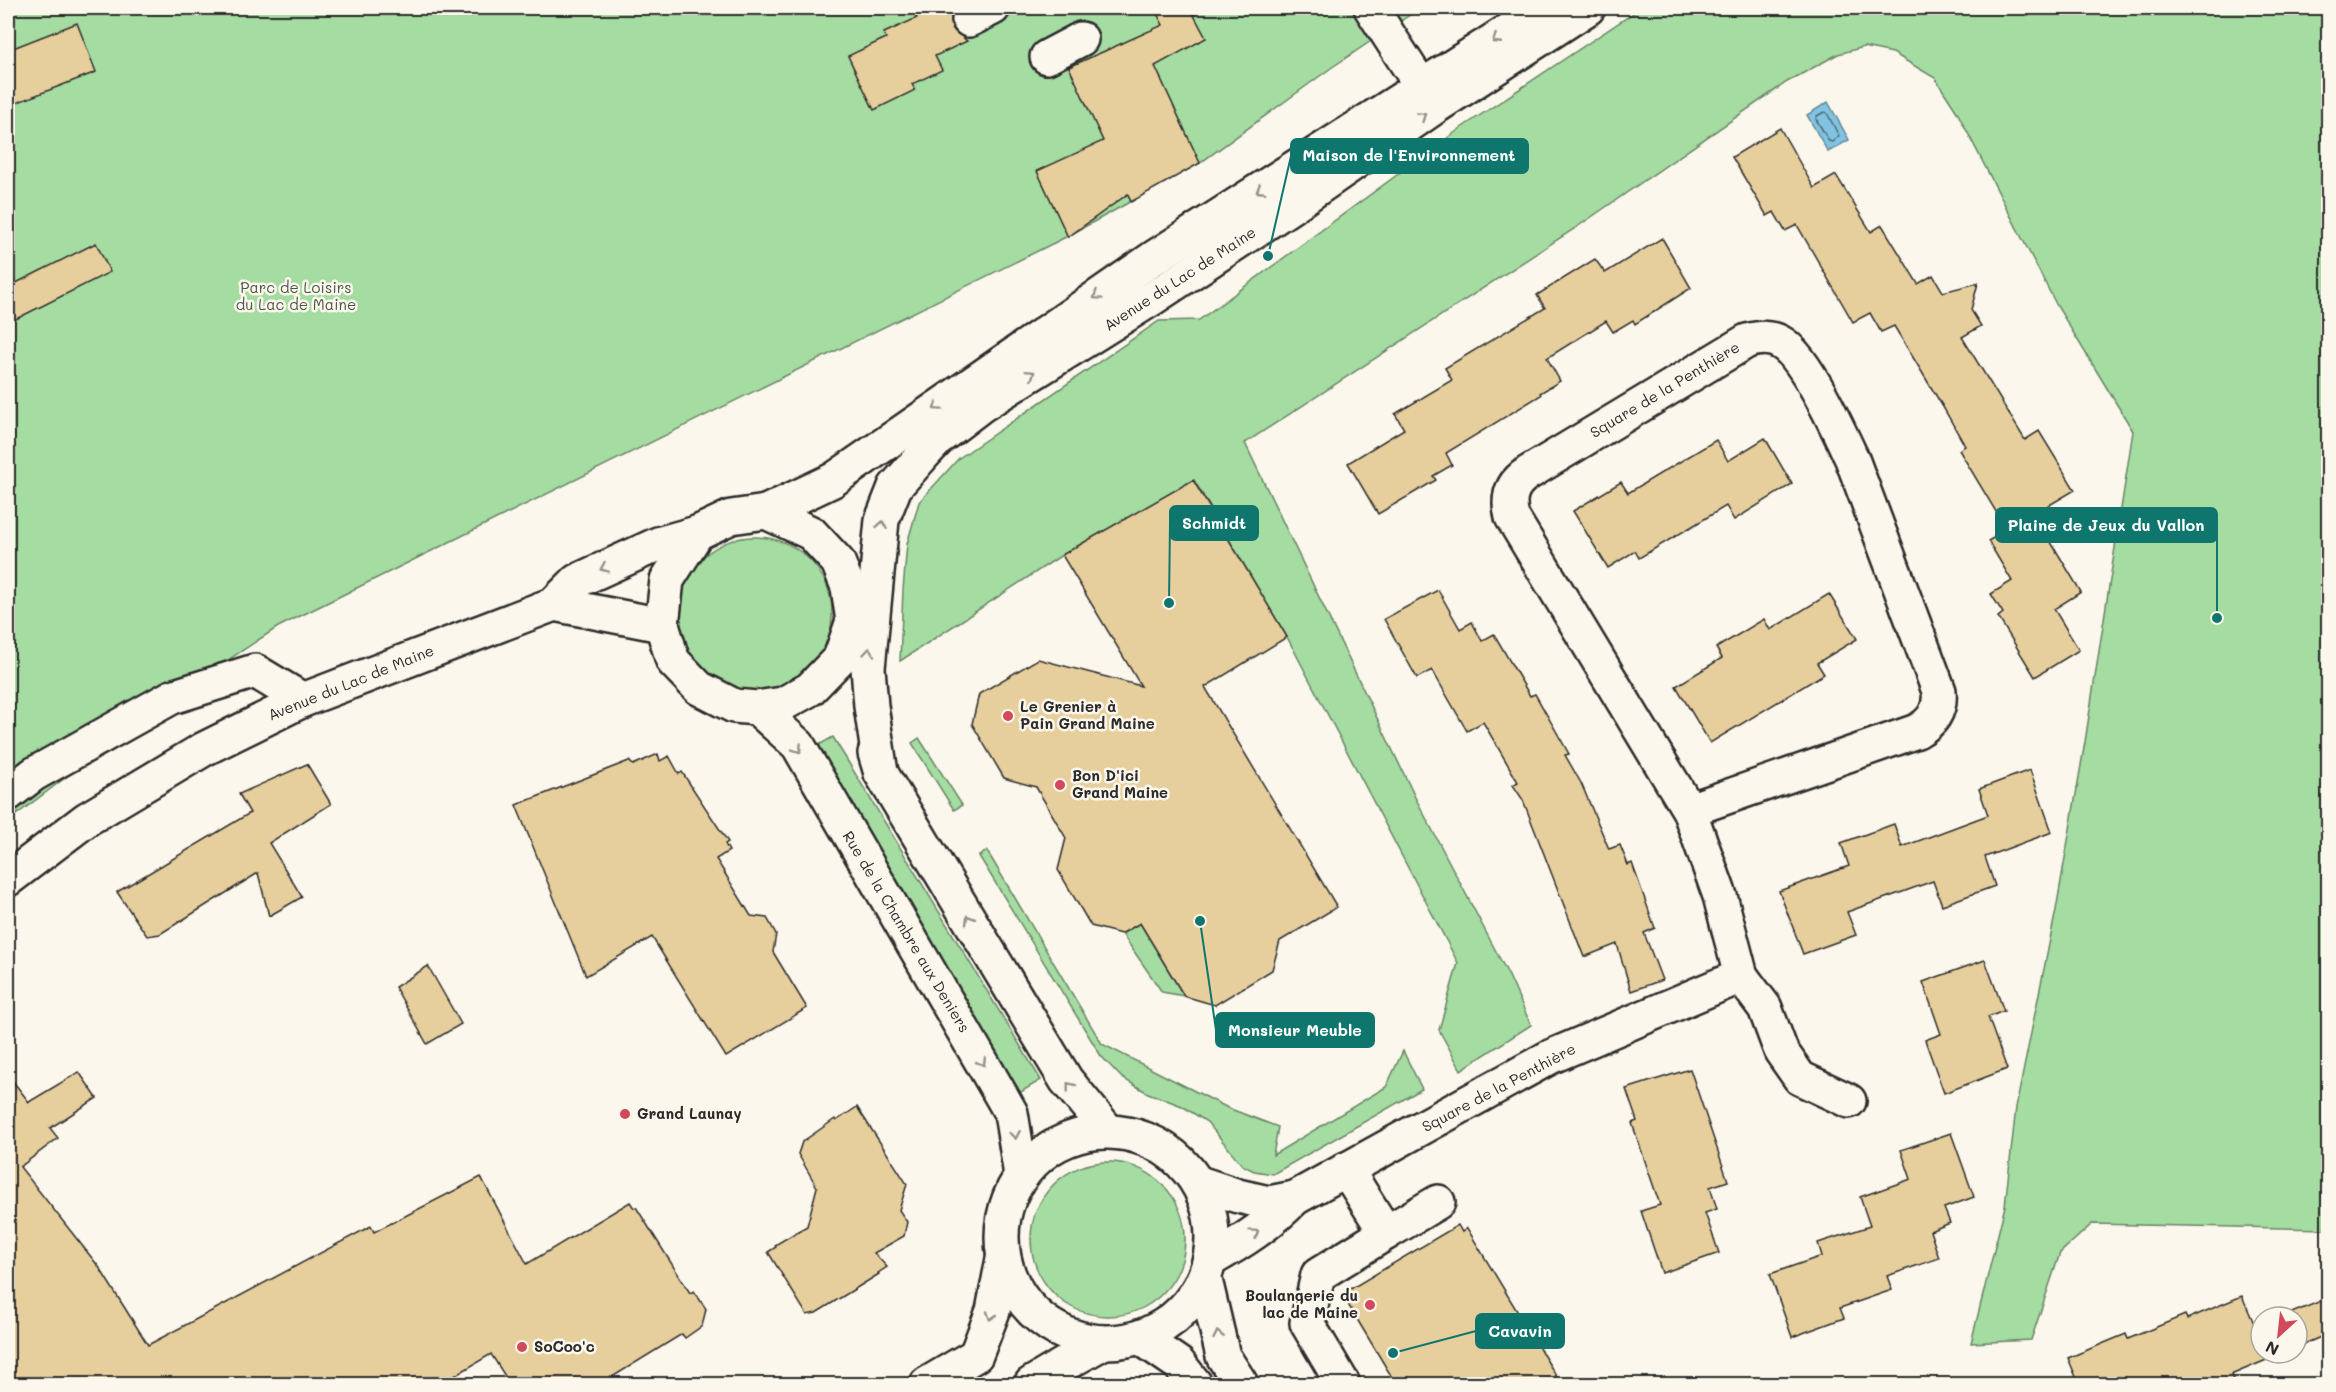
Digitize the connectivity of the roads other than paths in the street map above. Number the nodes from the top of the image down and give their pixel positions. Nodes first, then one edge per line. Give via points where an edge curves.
1 (1371, 8) edge
2 (1544, 8) edge
3 (1588, 8) edge
4 (1081, 39) dead end
5 (1047, 57) dead end
6 (1422, 87) junction
7 (766, 512) junction
8 (697, 533) junction
9 (876, 583) junction
10 (554, 604) junction
11 (853, 621) junction
12 (662, 625) junction
13 (840, 658) junction
14 (303, 699) junction
15 (757, 708) junction
16 (881, 773) junction
17 (8, 794) edge
18 (1689, 810) junction
19 (8, 879) edge
20 (1742, 976) junction
21 (1850, 1101) dead end
22 (1108, 1131) junction
23 (1346, 1169) junction
24 (1021, 1174) junction
25 (1199, 1183) junction
26 (1295, 1198) junction
27 (1438, 1202) dead end
28 (1386, 1233) junction
29 (1003, 1258) junction
30 (1208, 1270) junction
31 (1141, 1338) junction
32 (1102, 1343) junction
33 (927, 1384) edge
34 (1031, 1384) edge
35 (1195, 1384) edge
36 (1241, 1384) edge
37 (1343, 1384) edge

1 - 6 street
2 -> 6 street, Avenue du Lac de Maine
9 -> 3 street, Avenue du Lac de Maine via 882,520 888,502 895,488 940,437 982,405 1163,291
4 - 5 street
6 -> 7 street, Avenue du Lac de Maine via 1134,271 833,480
7 - 8 street via 731,517
7 - 11 street via 811,533 838,562 848,587
8 -> 10 street, Avenue du Lac de Maine via 658,544 578,580
8 - 12 street via 667,580
9 - 11 street
16 -> 9 street via 868,668
10 - 12 street
10 - 14 street, Avenue du Lac de Maine
11 - 13 street
12 - 15 street via 673,662 699,688 734,706
13 - 15 street via 810,689 783,704
13 - 16 street
14 - 17 street via 255,671 172,697 34,774
14 - 19 street, Avenue du Lac de Maine via 204,749 87,819
15 -> 24 street, Rue de la Chambre aux Deniers via 798,746 1002,1097 1011,1113
22 -> 16 street via 1066,1080
18 - 18 street, Square de la Penthière via 1512,517 1509,497 1528,472 1747,341 1771,338 1792,352 1848,450 1940,701 1932,720 1917,731
18 - 20 street, Square de la Penthière via 1720,897
20 - 21 street, Square de la Penthière via 1765,1008 1781,1051 1800,1078
20 - 23 street, Square de la Penthière via 1550,1057
22 - 24 street via 1059,1143
22 - 25 street via 1144,1138 1175,1155
23 - 26 street, Square de la Penthière
23 - 28 street
24 - 29 street via 1007,1201 1002,1229
25 - 26 street, Square de la Penthière via 1269,1203
25 - 30 street via 1212,1217 1213,1249
30 -> 26 street, Square de la Penthière via 1276,1218
27 - 28 street
28 - 37 street via 1318,1275 1307,1323
29 - 32 street via 1016,1291 1038,1318 1068,1336
29 -> 33 street via 993,1311 976,1355
30 - 31 street via 1189,1305 1167,1325
36 -> 30 street via 1222,1356
31 - 32 street
31 - 35 street via 1179,1364
32 - 34 street

